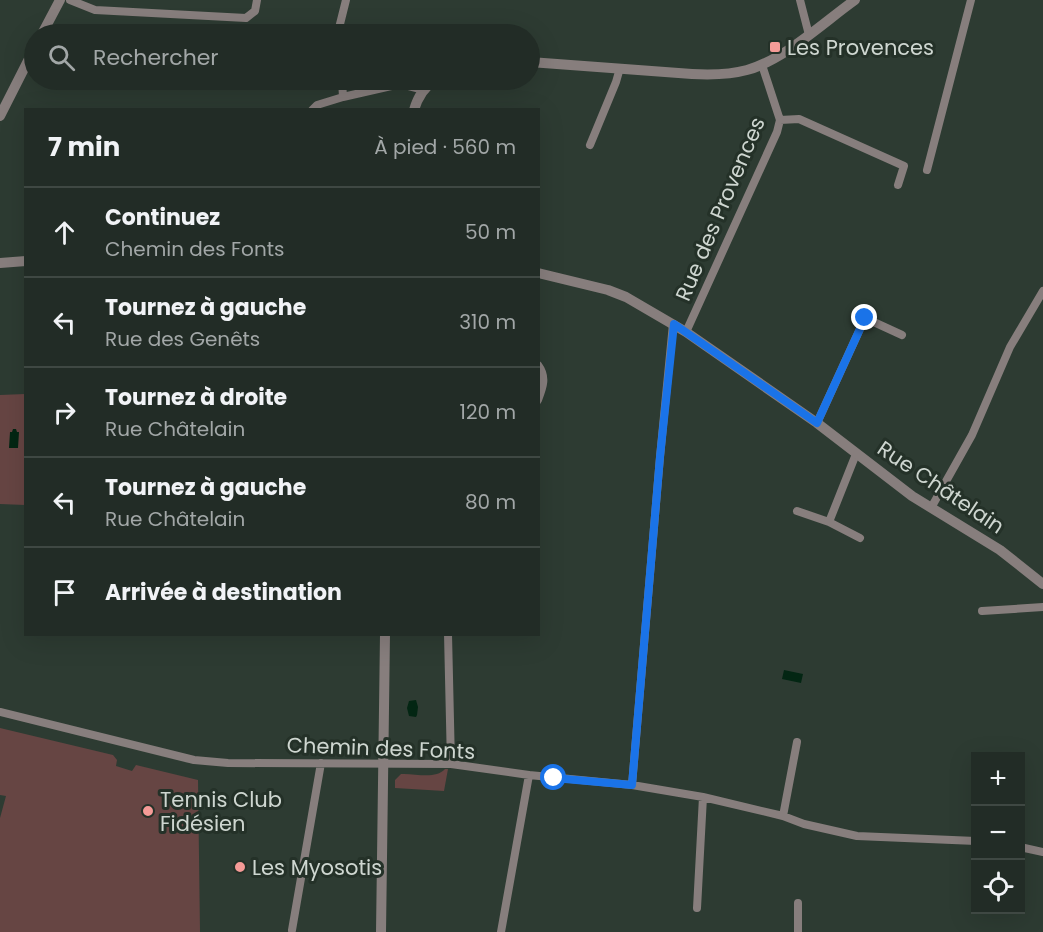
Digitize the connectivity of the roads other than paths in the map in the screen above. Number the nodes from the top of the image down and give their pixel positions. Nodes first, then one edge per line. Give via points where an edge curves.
1 (60, 0) edge
2 (70, 0) edge
3 (258, 0) edge
4 (346, 0) edge
5 (800, 0) edge
6 (855, 0) edge
7 (971, 0) edge
8 (47, 24) edge
9 (340, 24) edge
10 (809, 34) junction
11 (540, 63) edge
12 (762, 65) junction
13 (620, 68) junction
14 (24, 69) edge
15 (342, 90) edge
16 (373, 90) edge
17 (423, 90) edge
18 (342, 97) junction
19 (314, 108) edge
20 (415, 108) edge
21 (0, 116) edge
22 (780, 120) junction
23 (590, 146) dead end
24 (927, 170) dead end
25 (898, 186) dead end
26 (24, 261) edge
27 (0, 263) edge
28 (540, 273) edge
29 (1043, 291) edge
30 (674, 324) junction
31 (686, 332) junction
32 (902, 335) dead end
33 (540, 367) edge
34 (540, 394) edge
35 (817, 423) junction
36 (856, 454) junction
37 (931, 508) junction
38 (797, 510) dead end
39 (829, 522) junction
40 (860, 538) dead end
41 (1043, 584) edge
42 (1043, 607) edge
43 (982, 611) dead end
44 (385, 636) edge
45 (448, 636) edge
46 (0, 712) edge
47 (797, 742) dead end
48 (321, 763) junction
49 (383, 763) junction
50 (451, 764) junction
51 (529, 776) junction
52 (632, 785) junction
53 (703, 797) junction
54 (783, 816) junction
55 (971, 841) edge
56 (1025, 848) edge
57 (1043, 852) edge
58 (798, 903) dead end
59 (697, 908) dead end
60 (292, 930) dead end
61 (381, 932) edge
62 (501, 932) edge
63 (798, 932) edge

1 - 8 street
2 - 3 street via 95,10 246,18 255,11
4 - 9 street
5 - 10 street
6 - 10 street
7 - 24 street
10 - 12 street
11 - 13 street
12 - 13 street via 713,75
12 - 22 street, Rue des Provences
13 - 23 street
14 - 21 street
15 - 18 street
16 - 18 street
17 - 20 street
18 - 19 street
22 - 25 street via 799,118 904,166
22 - 31 street, Rue des Provences
26 - 27 street
28 - 30 street, Rue Châtelain via 608,290
29 - 37 street via 1010,347 972,435
30 - 31 street, Rue Châtelain
30 - 52 street
31 - 35 street, Rue Châtelain
32 - 35 street via 865,318
33 - 34 street via 545,379
35 - 36 street, Rue Châtelain
36 - 37 street, Rue Châtelain
36 - 39 street
37 - 41 street, Rue Châtelain via 1000,550
38 - 39 street
39 - 40 street
42 - 43 street
44 - 49 street
45 - 50 street
46 - 48 street, Chemin des Fonts via 194,760
47 - 54 street
48 - 49 street, Chemin des Fonts
48 - 60 street
49 - 50 street, Chemin des Fonts
49 - 61 street
50 - 51 street, Chemin des Fonts
51 - 52 street, Chemin des Fonts
51 - 62 street
52 - 53 street, Chemin des Fonts
53 - 54 street, Chemin des Fonts
53 - 59 street
54 - 55 street, Chemin des Fonts via 857,836
56 - 57 street
58 - 63 street

